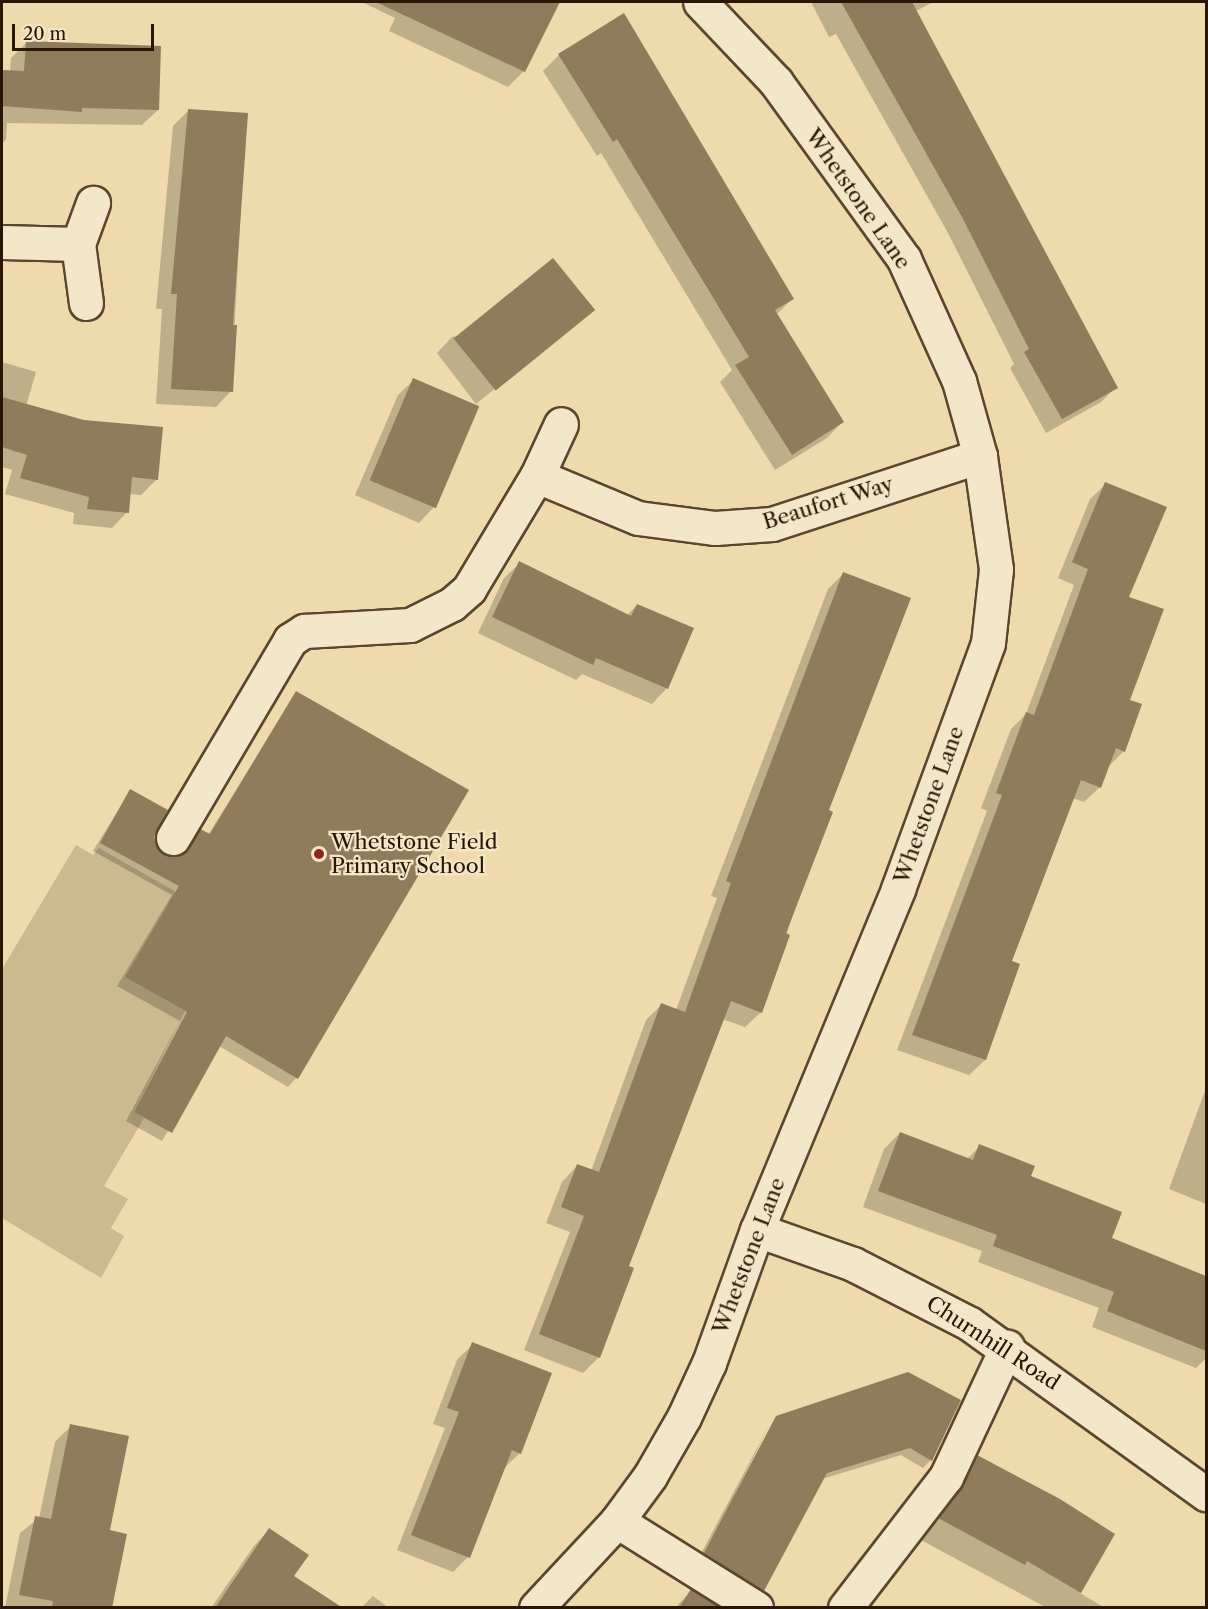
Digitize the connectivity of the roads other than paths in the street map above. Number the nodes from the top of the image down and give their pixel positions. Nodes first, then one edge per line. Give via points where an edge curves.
1 (700, 2) edge
2 (93, 203) dead end
3 (2, 242) edge
4 (78, 244) junction
5 (86, 303) dead end
6 (561, 424) dead end
7 (980, 456) junction
8 (537, 476) junction
9 (173, 838) dead end
10 (757, 1230) junction
11 (1007, 1347) junction
12 (1206, 1494) edge
13 (617, 1521) junction
14 (536, 1608) edge
15 (756, 1608) edge
16 (845, 1608) edge

1 - 7 street, Whetstone Lane via 776,81 904,260 959,381
2 - 4 street
3 - 4 street
4 - 5 street
6 - 8 street
7 - 8 street, Beaufort Way via 772,525 715,528 638,518
7 - 10 street, Whetstone Lane via 996,569 988,643 898,889
8 - 9 street via 469,589 434,616 410,625 296,634
10 - 11 street, Churnhill Road via 911,1291
10 - 13 street, Whetstone Lane via 709,1363 684,1417 650,1476
11 - 12 street, Churnhill Road
11 - 16 street via 946,1478
13 - 14 street, Whetstone Lane
13 - 15 street

